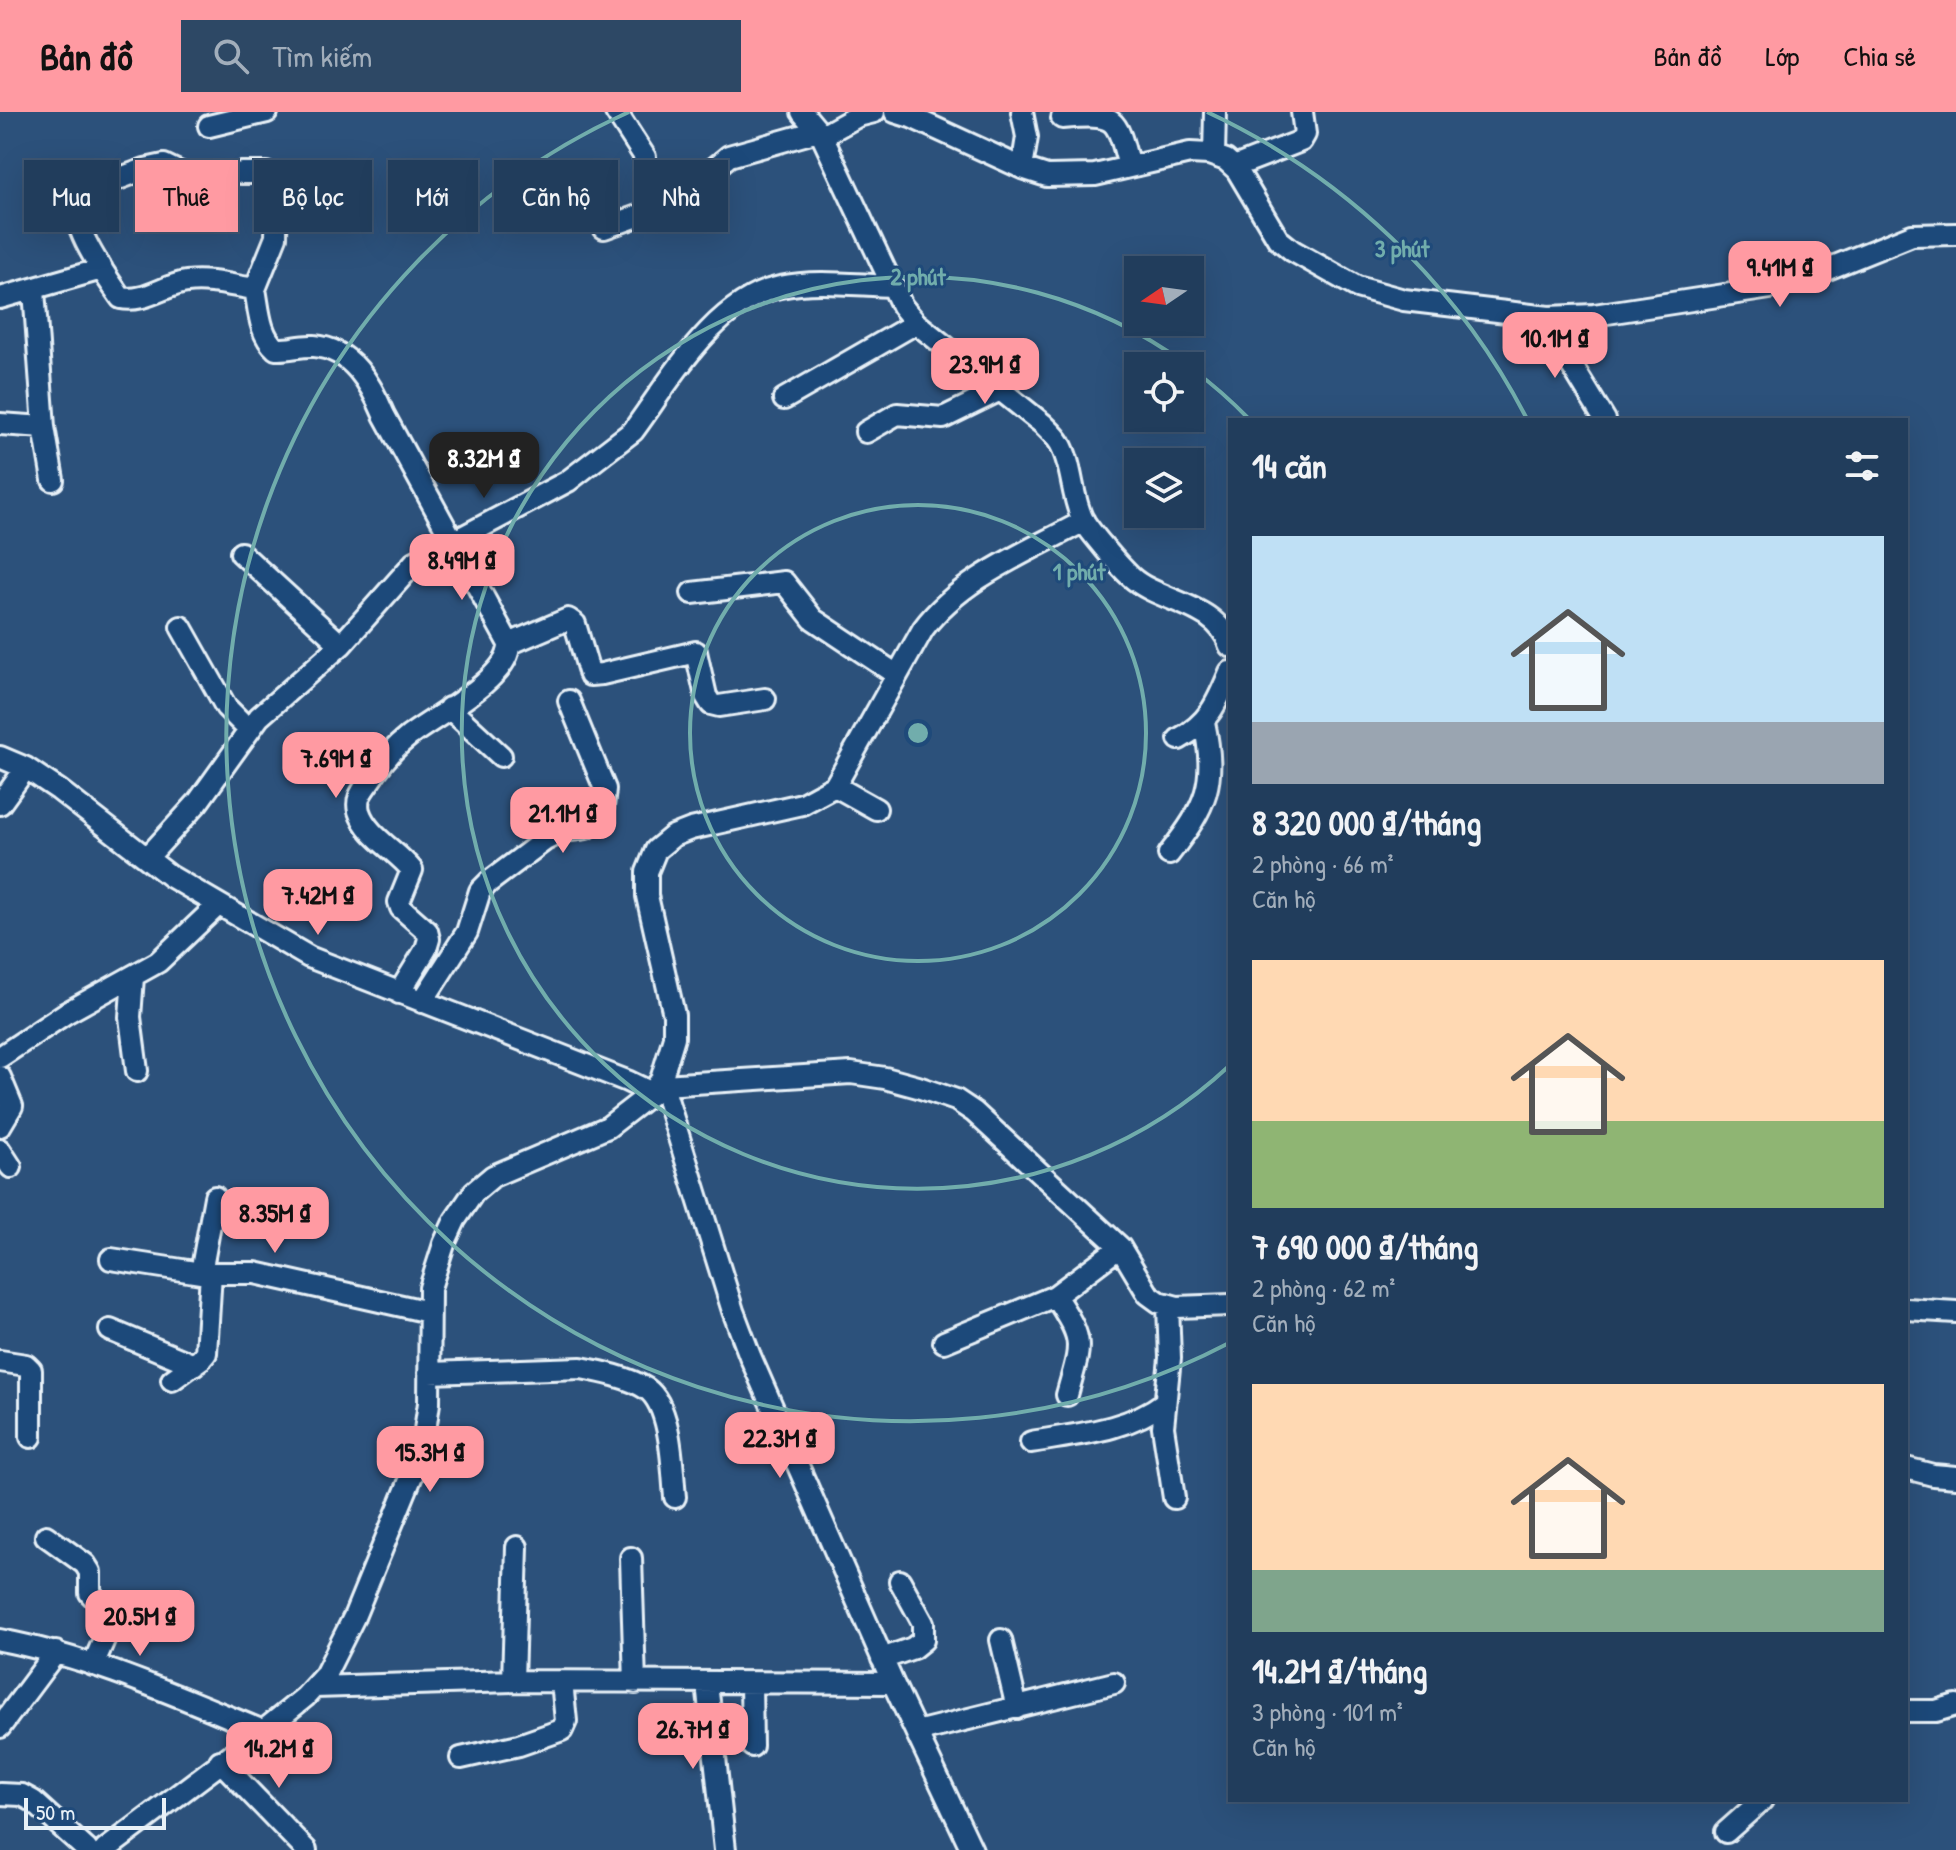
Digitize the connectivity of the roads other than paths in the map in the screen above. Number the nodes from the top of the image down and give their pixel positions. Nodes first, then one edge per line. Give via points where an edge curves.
1 (267, 112) edge
2 (616, 112) edge
3 (802, 112) edge
4 (874, 112) edge
5 (895, 112) edge
6 (1022, 112) edge
7 (1215, 112) edge
8 (1302, 112) edge
9 (1062, 118) dead end
10 (209, 126) dead end
11 (820, 133) junction
12 (1214, 155) junction
13 (645, 157) dead end
14 (1129, 167) junction
15 (1234, 167) junction
16 (1022, 168) junction
17 (135, 173) edge
18 (241, 173) dead end
19 (618, 223) edge
20 (1956, 234) edge
21 (102, 269) junction
22 (892, 286) junction
23 (255, 289) junction
24 (34, 290) junction
25 (0, 298) edge
26 (1555, 317) junction
27 (916, 323) junction
28 (1000, 390) junction
29 (784, 399) dead end
30 (1604, 418) edge
31 (0, 424) edge
32 (44, 427) junction
33 (866, 432) dead end
34 (53, 480) dead end
35 (1084, 521) junction
36 (453, 541) junction
37 (241, 553) dead end
38 (692, 593) dead end
39 (181, 627) dead end
40 (1228, 639) edge
41 (509, 644) junction
42 (341, 645) junction
43 (897, 675) junction
44 (1228, 677) edge
45 (765, 699) dead end
46 (569, 701) dead end
47 (449, 708) junction
48 (1204, 722) junction
49 (248, 729) junction
50 (1179, 739) dead end
51 (501, 756) dead end
52 (0, 757) edge
53 (26, 768) junction
54 (835, 786) junction
55 (0, 804) edge
56 (876, 809) dead end
57 (1169, 854) dead end
58 (147, 858) junction
59 (218, 905) junction
60 (133, 977) junction
61 (399, 993) junction
62 (422, 1002) junction
63 (0, 1057) edge
64 (137, 1071) dead end
65 (0, 1077) edge
66 (659, 1086) junction
67 (0, 1126) edge
68 (215, 1197) dead end
69 (1120, 1247) junction
70 (111, 1259) dead end
71 (206, 1273) junction
72 (1055, 1296) junction
73 (1228, 1305) edge
74 (1168, 1306) junction
75 (1908, 1309) edge
76 (429, 1312) junction
77 (1956, 1312) edge
78 (110, 1330) dead end
79 (944, 1342) dead end
80 (0, 1361) edge
81 (194, 1365) junction
82 (429, 1373) junction
83 (172, 1380) dead end
84 (1067, 1395) dead end
85 (1165, 1402) junction
86 (31, 1437) dead end
87 (1031, 1442) dead end
88 (1908, 1468) edge
89 (1956, 1477) edge
90 (675, 1497) dead end
91 (1174, 1498) dead end
92 (46, 1536) dead end
93 (517, 1547) dead end
94 (631, 1558) dead end
95 (900, 1581) dead end
96 (0, 1640) edge
97 (1001, 1640) dead end
98 (56, 1652) junction
99 (882, 1659) junction
100 (93, 1665) junction
101 (513, 1681) junction
102 (562, 1682) junction
103 (635, 1683) junction
104 (707, 1683) junction
105 (751, 1683) junction
106 (893, 1683) junction
107 (1114, 1683) dead end
108 (315, 1687) junction
109 (1956, 1705) edge
110 (8, 1706) edge
111 (1017, 1708) junction
112 (1908, 1711) edge
113 (0, 1727) edge
114 (263, 1731) junction
115 (916, 1732) junction
116 (752, 1746) dead end
117 (461, 1758) dead end
118 (220, 1761) junction
119 (0, 1794) edge
120 (1760, 1802) edge
121 (1726, 1832) dead end
122 (87, 1850) edge
123 (105, 1850) edge
124 (306, 1850) edge
125 (725, 1850) edge
126 (972, 1850) edge

1 - 10 street
2 - 13 street
3 - 11 street
4 - 11 street
5 - 16 street
6 - 16 street via 1027,137
7 - 12 street
8 - 15 street via 1301,141
9 - 14 street via 1109,118 1122,137
11 - 19 street via 729,156 680,197
11 - 22 street
12 - 14 street via 1190,153
12 - 15 street
14 - 16 street via 1069,177
15 - 26 street via 1278,239 1357,287 1404,300
17 - 21 street via 88,190 76,204 76,218
18 - 23 street via 266,173 277,187 276,237
20 - 26 street via 1912,235 1770,288
21 - 23 street via 121,298 130,300 185,282
21 - 24 street
22 - 27 street
22 - 36 street via 813,284 756,294 701,340 621,443 568,481
23 - 36 street via 262,327 276,349 331,349 364,375
24 - 25 street
24 - 32 street
26 - 30 street via 1569,361
27 - 28 street
27 - 29 street
28 - 33 street via 943,418 897,414
28 - 35 street via 1059,441
31 - 32 street
32 - 34 street
35 - 40 street via 1131,576 1205,616
35 - 43 street via 959,592 923,629
36 - 41 street
36 - 42 street via 415,562
37 - 42 street
38 - 43 street via 784,582 813,619
39 - 49 street via 226,707
41 - 45 street via 568,619 575,624 590,675 696,652 711,704
41 - 47 street via 509,653 484,684
42 - 49 street
43 - 54 street
44 - 48 street
46 - 62 street via 605,789 603,807 586,828 545,840 480,891 467,932
47 - 51 street
47 - 61 street via 406,738 358,798 364,822 412,870 399,902 429,939
48 - 50 street
48 - 57 street via 1210,752 1204,802
49 - 58 street via 198,802
52 - 53 street
53 - 55 street
53 - 58 street
54 - 56 street
54 - 66 street via 802,804 691,829 656,850 647,872 647,896 674,1015 673,1046
58 - 59 street
59 - 60 street via 158,962
59 - 61 street via 309,957
60 - 63 street
60 - 64 street via 130,1017
61 - 62 street
62 - 66 street via 627,1081
65 - 67 street via 12,1106
66 - 69 street via 851,1073 956,1100
66 - 76 street via 608,1127 493,1176 474,1192 444,1244 430,1288
66 - 99 street via 738,1326
68 - 71 street
69 - 72 street
69 - 74 street via 1148,1294
70 - 71 street
71 - 76 street via 255,1273
71 - 81 street via 209,1342
72 - 79 street
72 - 84 street via 1079,1343
73 - 74 street
74 - 85 street
75 - 77 street
76 - 82 street
78 - 81 street
80 - 86 street via 31,1370
81 - 83 street
82 - 90 street via 581,1368 636,1384 659,1404 669,1438
82 - 108 street via 427,1427 417,1466 354,1617
85 - 87 street via 1117,1426
85 - 91 street via 1164,1444
88 - 89 street
92 - 100 street via 85,1564 90,1593 109,1613 109,1628
93 - 101 street
94 - 103 street
95 - 99 street via 923,1623 923,1640
96 - 98 street
97 - 111 street
98 - 100 street
98 - 110 street
99 - 106 street
100 - 114 street
101 - 102 street
101 - 108 street
102 - 103 street
102 - 117 street via 562,1730
103 - 104 street
104 - 105 street
104 - 125 street
105 - 106 street
105 - 116 street
106 - 115 street
107 - 111 street
108 - 114 street
109 - 112 street
110 - 113 street
111 - 115 street
114 - 118 street
115 - 126 street
118 - 123 street
118 - 124 street
119 - 122 street via 33,1801
120 - 121 street

